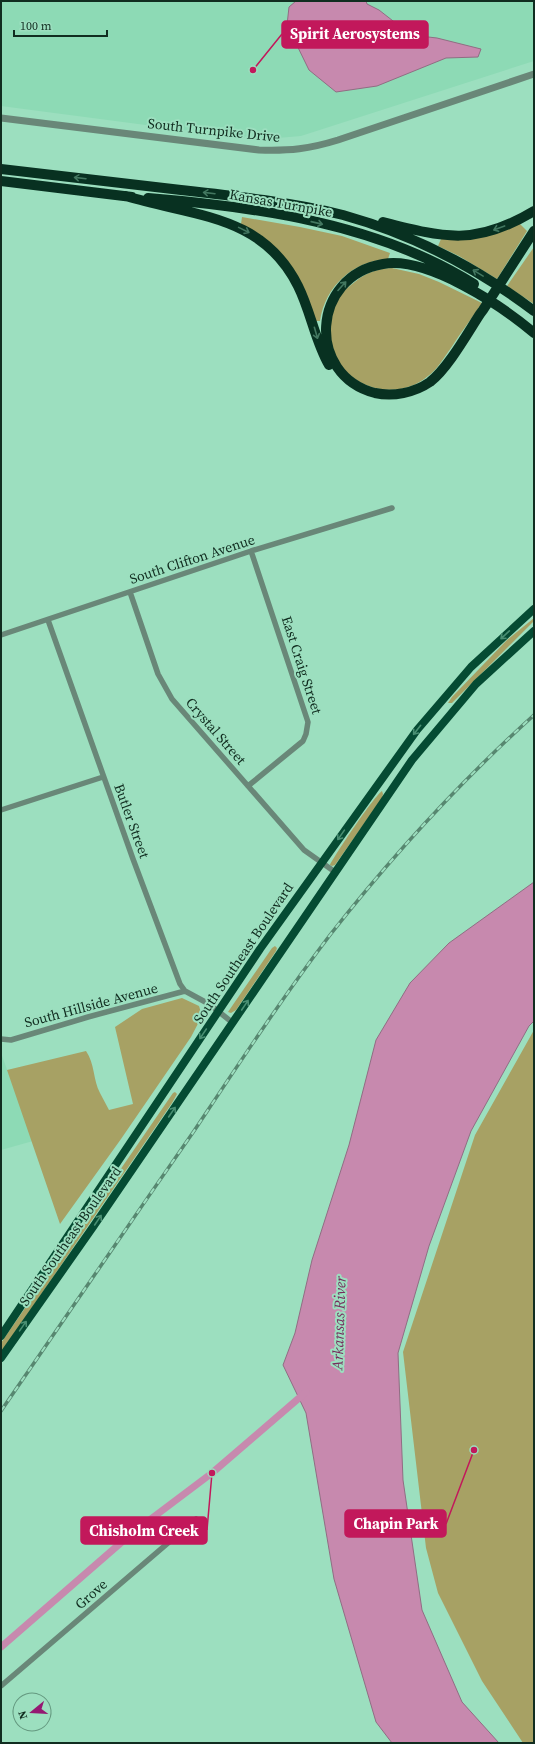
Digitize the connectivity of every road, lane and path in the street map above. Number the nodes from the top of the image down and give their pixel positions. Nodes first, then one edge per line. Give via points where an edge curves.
1 (534, 74) edge
2 (1, 118) edge
3 (1, 169) edge
4 (1, 181) edge
5 (126, 196) junction
6 (305, 207) junction
7 (534, 211) edge
8 (534, 231) edge
9 (534, 240) edge
10 (510, 273) junction
11 (534, 311) edge
12 (483, 315) junction
13 (534, 324) edge
14 (534, 333) edge
15 (392, 508) dead end
16 (251, 551) junction
17 (130, 592) junction
18 (534, 608) edge
19 (48, 620) junction
20 (534, 631) edge
21 (1, 635) edge
22 (103, 776) junction
23 (248, 786) junction
24 (1, 810) edge
25 (321, 863) junction
26 (335, 872) junction
27 (185, 991) junction
28 (218, 1011) junction
29 (233, 1023) junction
30 (2, 1039) edge
31 (1, 1336) edge
32 (1, 1358) edge
33 (196, 1519) dead end
34 (1, 1686) edge

1 - 2 street, South Turnpike Drive via 338,140 290,151 245,148
6 -> 3 highway, Kansas Turnpike via 244,197
4 - 5 highway, Kansas Turnpike
5 -> 12 highway via 214,218 244,229 257,237 281,259 298,285 321,349 332,369 352,389 369,397 390,401 403,400 429,390 439,383 450,371
5 -> 13 highway, Kansas Turnpike via 270,213 341,228 381,240 418,254 461,276
7 -> 6 highway via 493,231 461,237 422,232 332,210
11 -> 6 highway, Kansas Turnpike via 476,272 414,240 342,215
8 - 10 highway
9 - 10 highway
10 - 12 highway
12 -> 14 highway via 439,373 430,382 406,393 381,394 356,385 337,366 330,353 325,326 336,293 345,282 368,268 399,263 462,284
15 - 16 street, South Clifton Avenue
16 - 17 street, South Clifton Avenue
16 - 23 street, East Craig Street via 308,722 303,740
17 - 19 street, South Clifton Avenue
17 - 23 street, Crystal Street via 162,684 183,713
18 -> 25 main road, South Southeast Boulevard via 471,667 422,725
19 - 21 street, South Clifton Avenue
19 - 22 street, Butler Street
20 - 26 main road, South Southeast Boulevard via 476,684 412,760
22 - 24 street
22 - 27 street, Butler Street via 168,954
23 - 25 street, Crystal Street via 304,850
25 - 26 street, Crystal Street
25 - 28 main road, South Southeast Boulevard
29 -> 26 main road, South Southeast Boulevard
27 - 28 street
27 - 30 street, South Hillside Avenue via 16,1038
28 - 29 street
28 -> 31 main road, South Southeast Boulevard
32 -> 29 main road, South Southeast Boulevard
33 - 34 street, Grove

